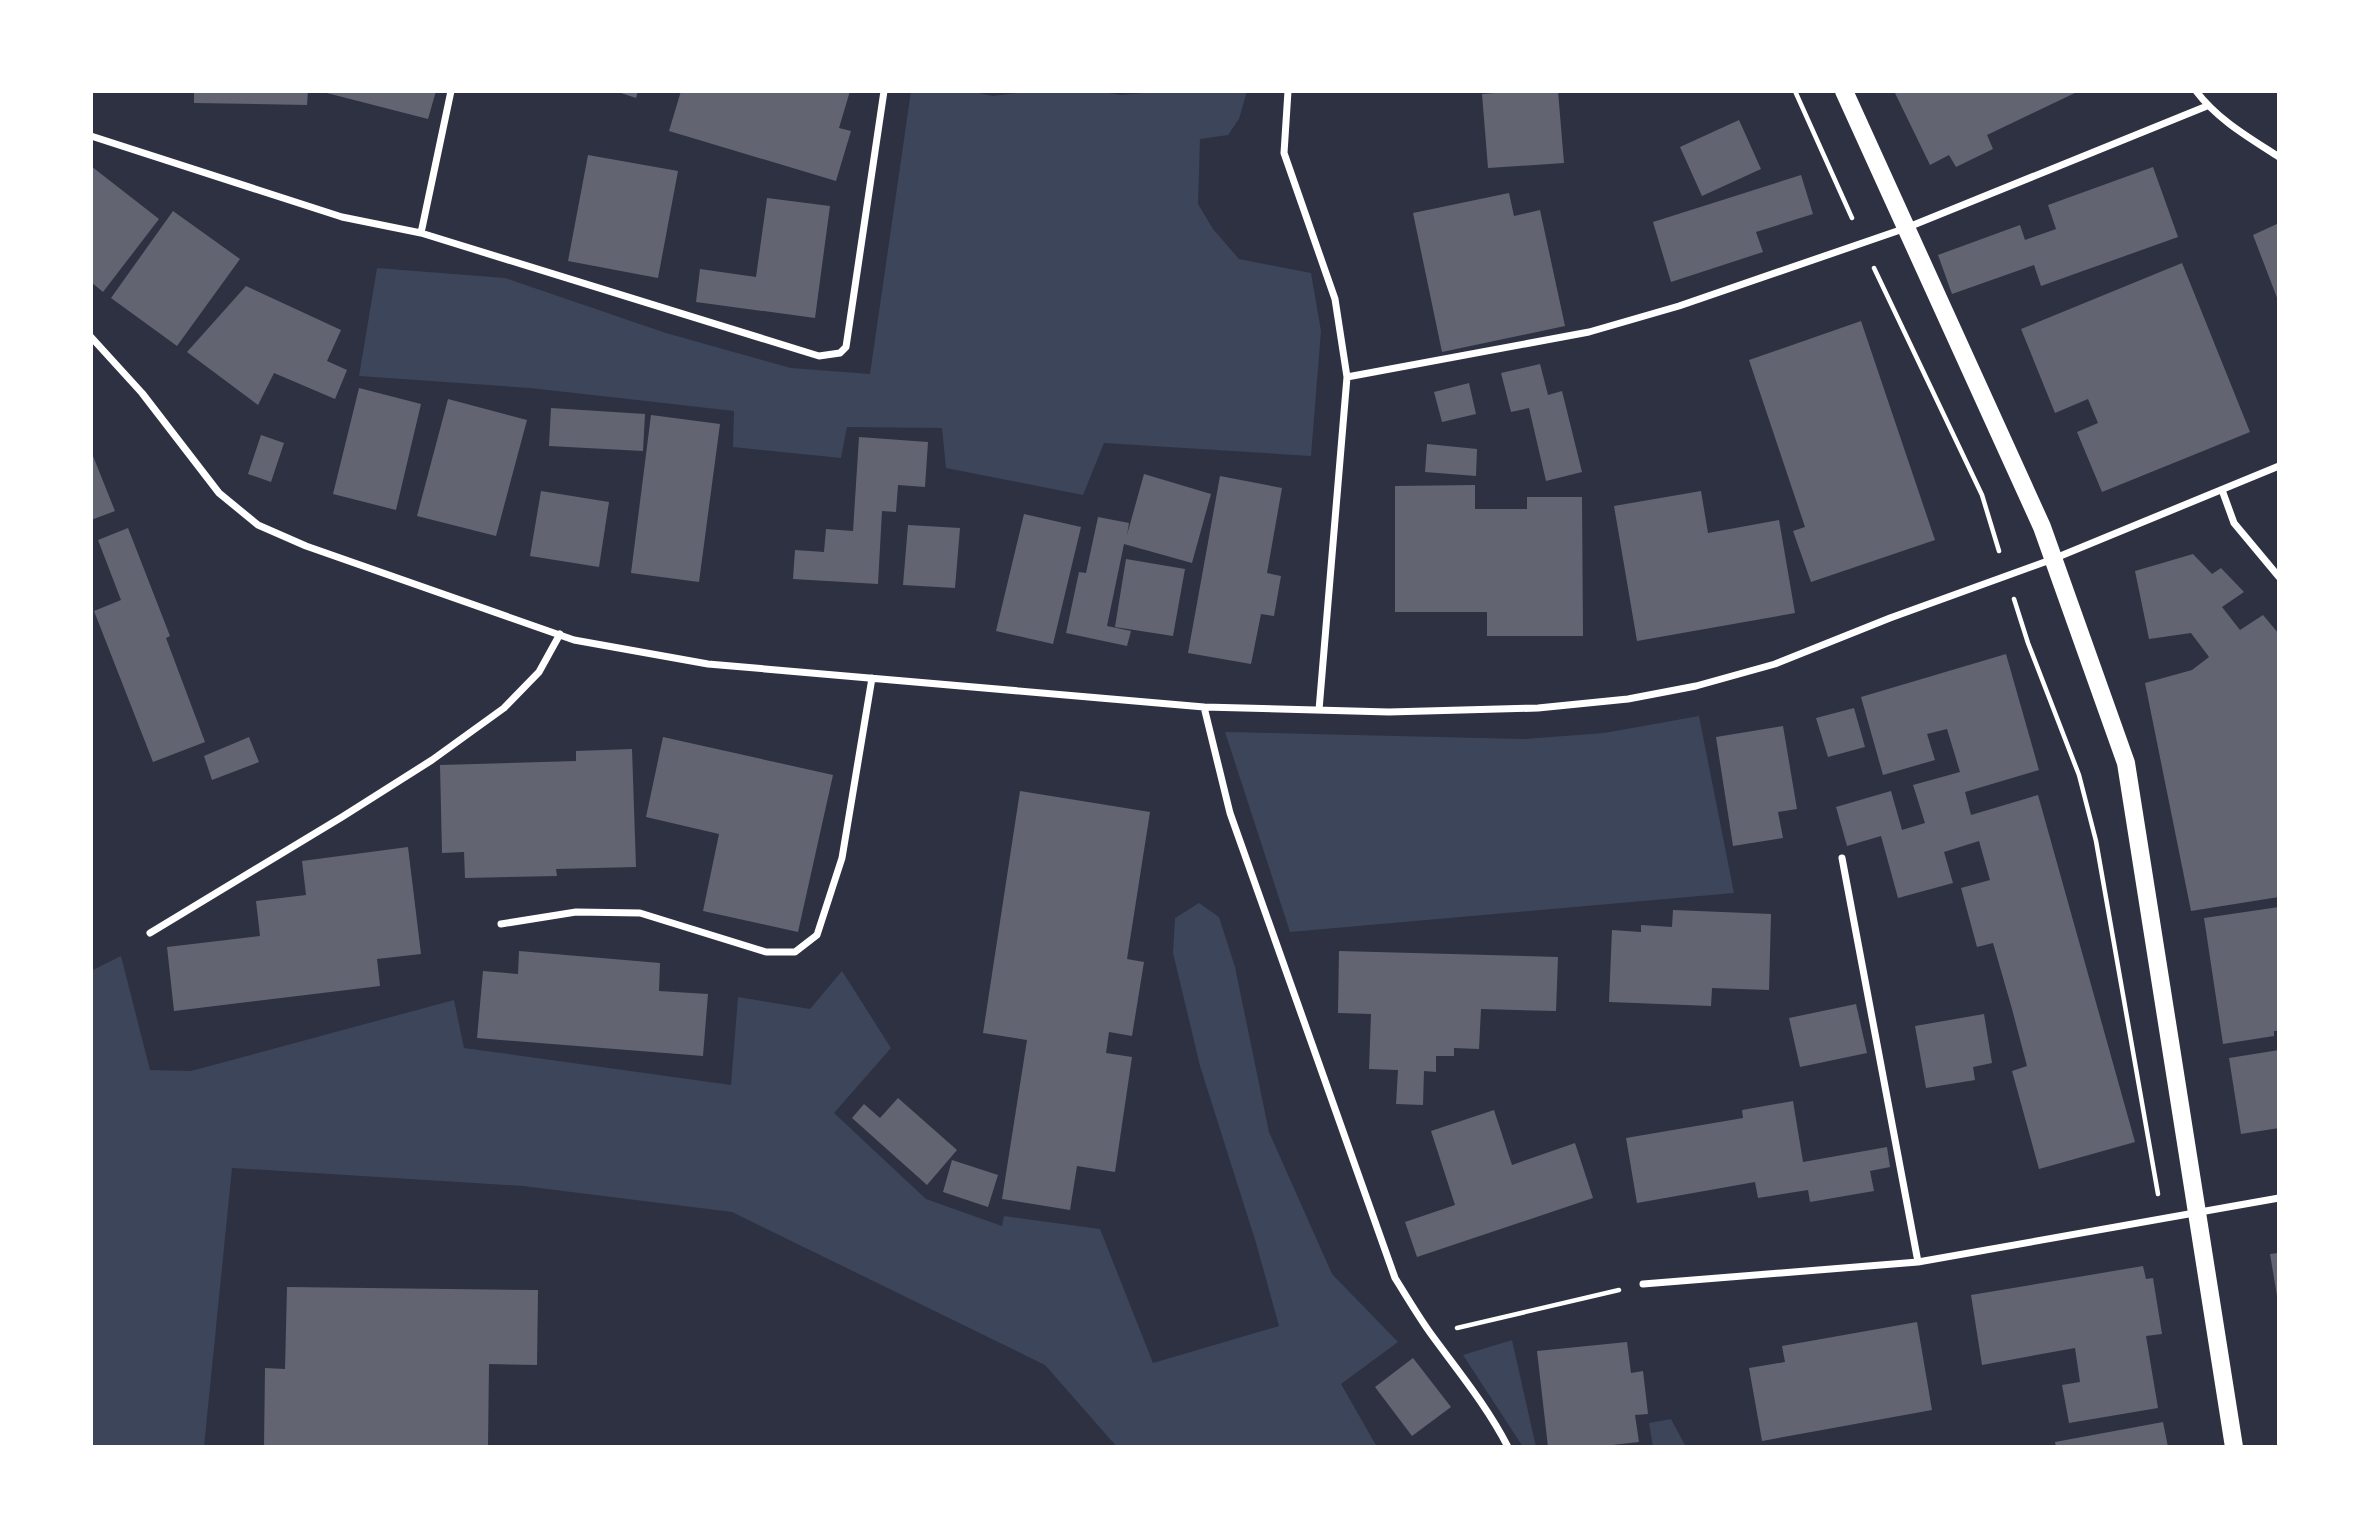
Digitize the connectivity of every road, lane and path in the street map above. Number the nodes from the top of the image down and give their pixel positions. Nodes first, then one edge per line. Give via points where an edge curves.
1 (451, 91) edge
2 (884, 91) edge
3 (1289, 91) edge
4 (1795, 91) edge
5 (1844, 91) edge
6 (2196, 91) edge
7 (2207, 106) junction
8 (91, 136) edge
9 (2279, 157) edge
10 (1906, 228) junction
11 (421, 233) junction
12 (1862, 242) junction
13 (91, 337) edge
14 (1347, 377) junction
15 (2279, 466) edge
16 (2222, 490) junction
17 (2053, 559) junction
18 (2007, 576) junction
19 (2279, 577) edge
20 (560, 634) junction
21 (872, 678) junction
22 (1204, 707) junction
23 (1319, 710) junction
24 (1842, 858) dead end
25 (501, 924) dead end
26 (149, 933) dead end
27 (2279, 1198) edge
28 (2197, 1212) junction
29 (2162, 1218) junction
30 (1918, 1262) junction
31 (1643, 1284) joint
32 (1431, 1334) junction
33 (1508, 1447) edge
34 (2234, 1447) edge

1 - 11 street
2 - 11 street via 846,348 840,353 819,356
3 - 14 street via 1284,153 1335,299
4 - 12 path
5 - 10 main road
6 - 7 street
7 - 9 street
7 - 10 street
8 - 11 street via 342,217
10 - 12 street
10 - 17 main road
12 - 14 street via 1589,332
12 - 18 path via 1982,495
13 - 20 street via 142,393 219,493 258,526
14 - 23 street
15 - 16 street
16 - 17 street
16 - 19 street via 2234,523
17 - 18 street
17 - 28 main road via 2126,763
18 - 23 street via 1775,664 1629,699 1538,708
18 - 29 path via 2079,775 2096,841
20 - 21 street via 608,648 708,664
20 - 26 street via 539,672 503,708 432,760
21 - 22 street
21 - 25 street via 842,858 817,935 796,952 766,952 640,914 576,912
22 - 23 street
22 - 32 street via 1230,813 1395,1278
24 - 30 street
27 - 28 street
28 - 29 street
28 - 34 main road
29 - 30 street
30 - 31 street
31 - 32 path
32 - 33 street via 1460,1370

